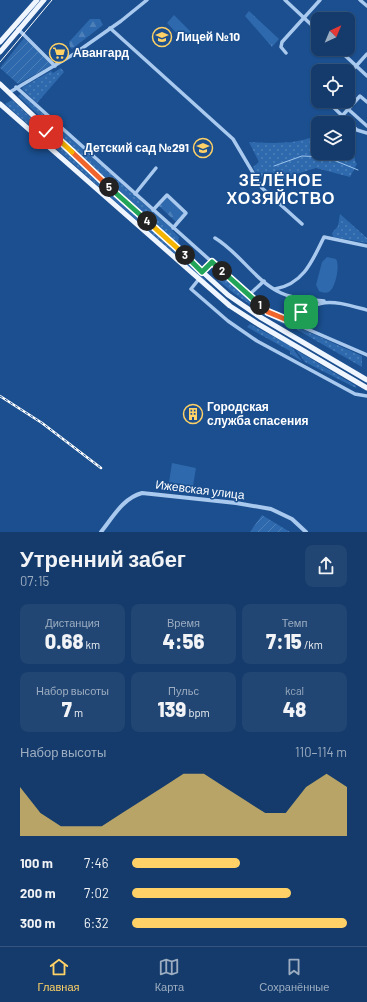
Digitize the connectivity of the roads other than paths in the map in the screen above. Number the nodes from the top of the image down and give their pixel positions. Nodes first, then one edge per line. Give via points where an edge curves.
1 (37, 0) edge
2 (44, 0) edge
3 (146, 0) edge
4 (285, 0) edge
5 (320, 0) edge
6 (360, 0) edge
7 (367, 6) edge
8 (304, 18) junction
9 (311, 24) edge
10 (110, 28) junction
11 (18, 29) junction
12 (0, 42) edge
13 (0, 52) edge
14 (286, 53) dead end
15 (367, 54) edge
16 (345, 56) edge
17 (55, 66) junction
18 (356, 66) junction
19 (367, 76) edge
20 (0, 84) edge
21 (16, 87) junction
22 (10, 92) junction
23 (367, 102) edge
24 (0, 104) edge
25 (334, 108) edge
26 (348, 109) junction
27 (342, 116) joint
28 (367, 126) edge
29 (45, 127) junction
30 (355, 128) edge
31 (367, 133) edge
32 (37, 136) junction
33 (156, 168) dead end
34 (135, 194) junction
35 (153, 210) junction
36 (302, 224) dead end
37 (173, 228) junction
38 (215, 238) dead end
39 (367, 246) edge
40 (212, 262) junction
41 (202, 272) junction
42 (199, 280) junction
43 (264, 281) junction
44 (275, 289) junction
45 (249, 295) junction
46 (324, 301) junction
47 (367, 310) edge
48 (292, 322) junction
49 (367, 355) edge
50 (365, 378) edge
51 (367, 388) edge
52 (367, 396) edge
53 (102, 532) edge
54 (306, 532) edge

1 - 12 main road
2 - 11 main road
3 - 10 street
4 - 8 street
5 - 8 street
6 - 7 street
8 - 9 street
8 - 14 street via 282,42 281,47
10 - 17 street
10 - 36 street via 231,137 262,188
11 - 13 main road
11 - 17 street
15 - 18 street
16 - 18 street
17 - 21 street
18 - 19 street
20 - 22 main road
21 - 22 street
21 - 34 street
22 - 29 main road
23 - 26 street via 360,96
24 - 32 main road
25 - 27 street
26 - 27 street
26 - 28 street
29 - 32 main road via 45,135
29 - 41 main road
30 - 31 street
32 - 42 main road
33 - 34 street
34 - 35 street
35 - 37 street
35 - 37 street via 167,195 186,213
37 - 40 street
38 - 43 street via 224,243
39 - 44 street via 324,238 310,265 299,278 293,284
40 - 41 street
40 - 45 street
41 - 50 main road via 241,304
42 - 51 main road via 230,306
42 - 52 street via 191,290 228,321 257,341 339,386 355,394
43 - 44 street
43 - 45 street
44 - 46 street via 282,294
45 - 48 street via 268,312
46 - 47 street
46 - 48 street via 301,312
48 - 49 street
53 - 54 street, Ижевская улица via 123,504 132,497 142,494 271,509 292,519

